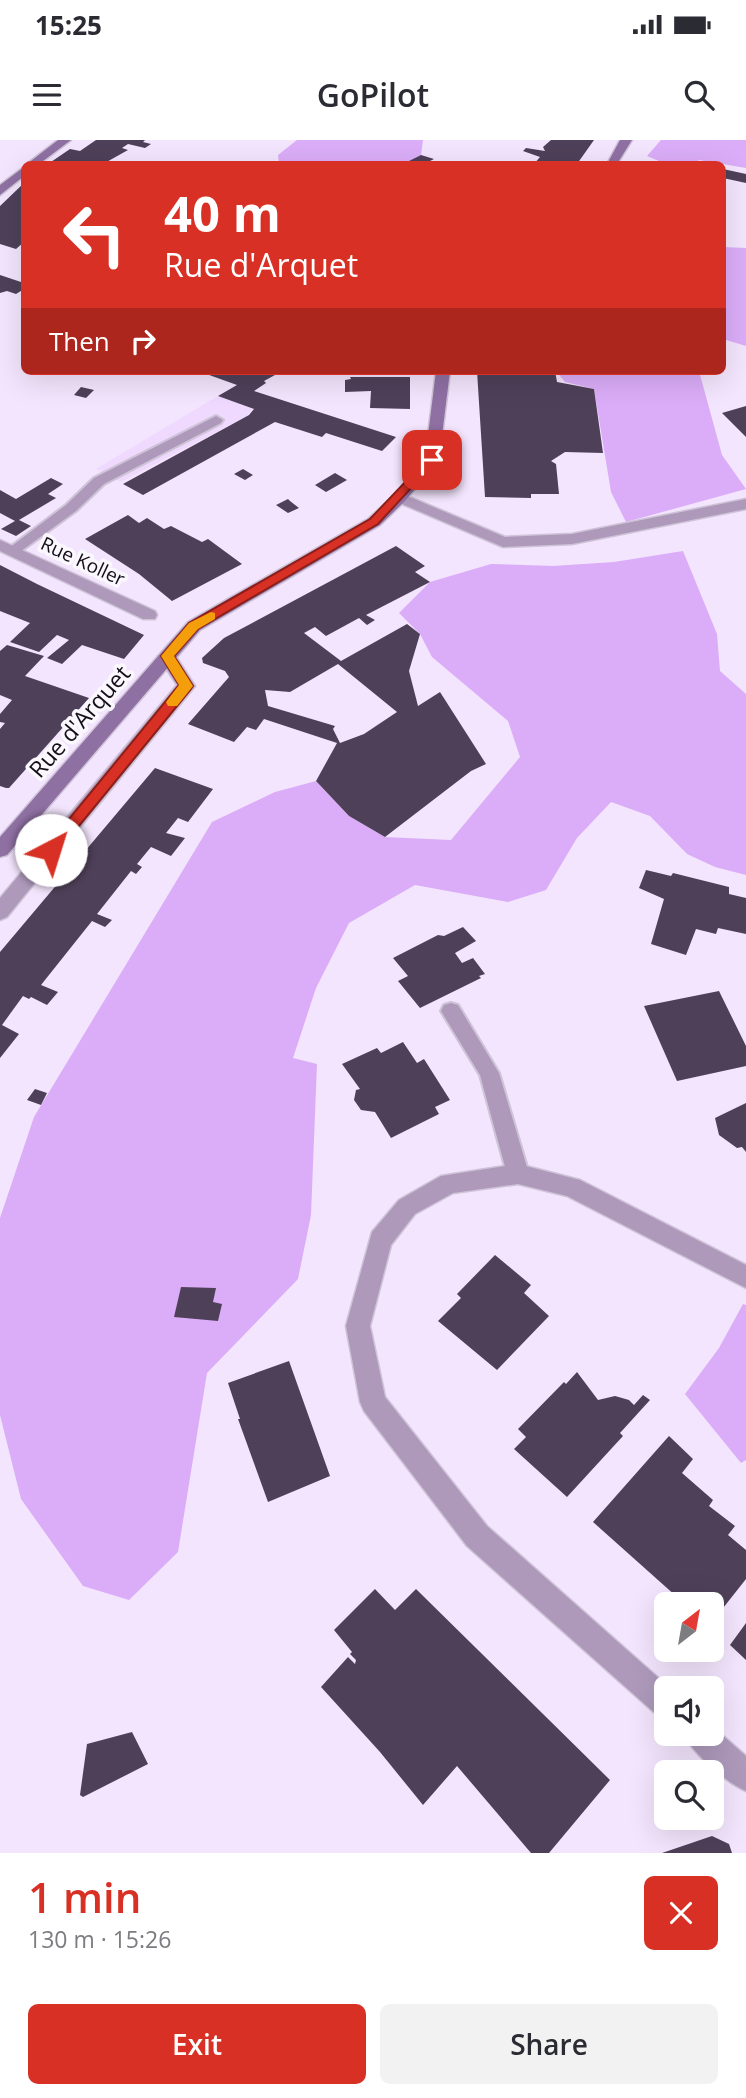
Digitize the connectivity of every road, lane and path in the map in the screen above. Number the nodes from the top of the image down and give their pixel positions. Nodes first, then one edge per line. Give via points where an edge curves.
1 (65, 140) edge
2 (626, 140) edge
3 (36, 161) edge
4 (614, 161) edge
5 (21, 173) edge
6 (0, 191) edge
7 (443, 375) edge
8 (216, 420) dead end
9 (400, 498) junction
10 (746, 504) edge
11 (6, 548) edge
12 (149, 615) dead end
13 (167, 656) junction
14 (0, 850) edge
15 (0, 912) edge
16 (451, 1011) dead end
17 (518, 1174) junction
18 (746, 1277) edge
19 (654, 1693) edge
20 (712, 1746) edge
21 (746, 1776) edge

1 - 3 street
2 - 4 street
5 - 6 street
7 - 9 street, Rue d'Arquet via 432,460
8 - 11 lane via 99,481 71,508
9 - 10 street via 503,542 572,539
9 - 13 street, Rue d'Arquet via 374,522 194,626
11 - 12 street, Rue Koller
13 - 14 street, Rue d'Arquet
13 - 15 street via 186,686
16 - 17 lane via 489,1073
17 - 18 street via 572,1187
17 - 19 street via 449,1184 407,1207 380,1240 358,1326 373,1402 477,1536
20 - 21 street

